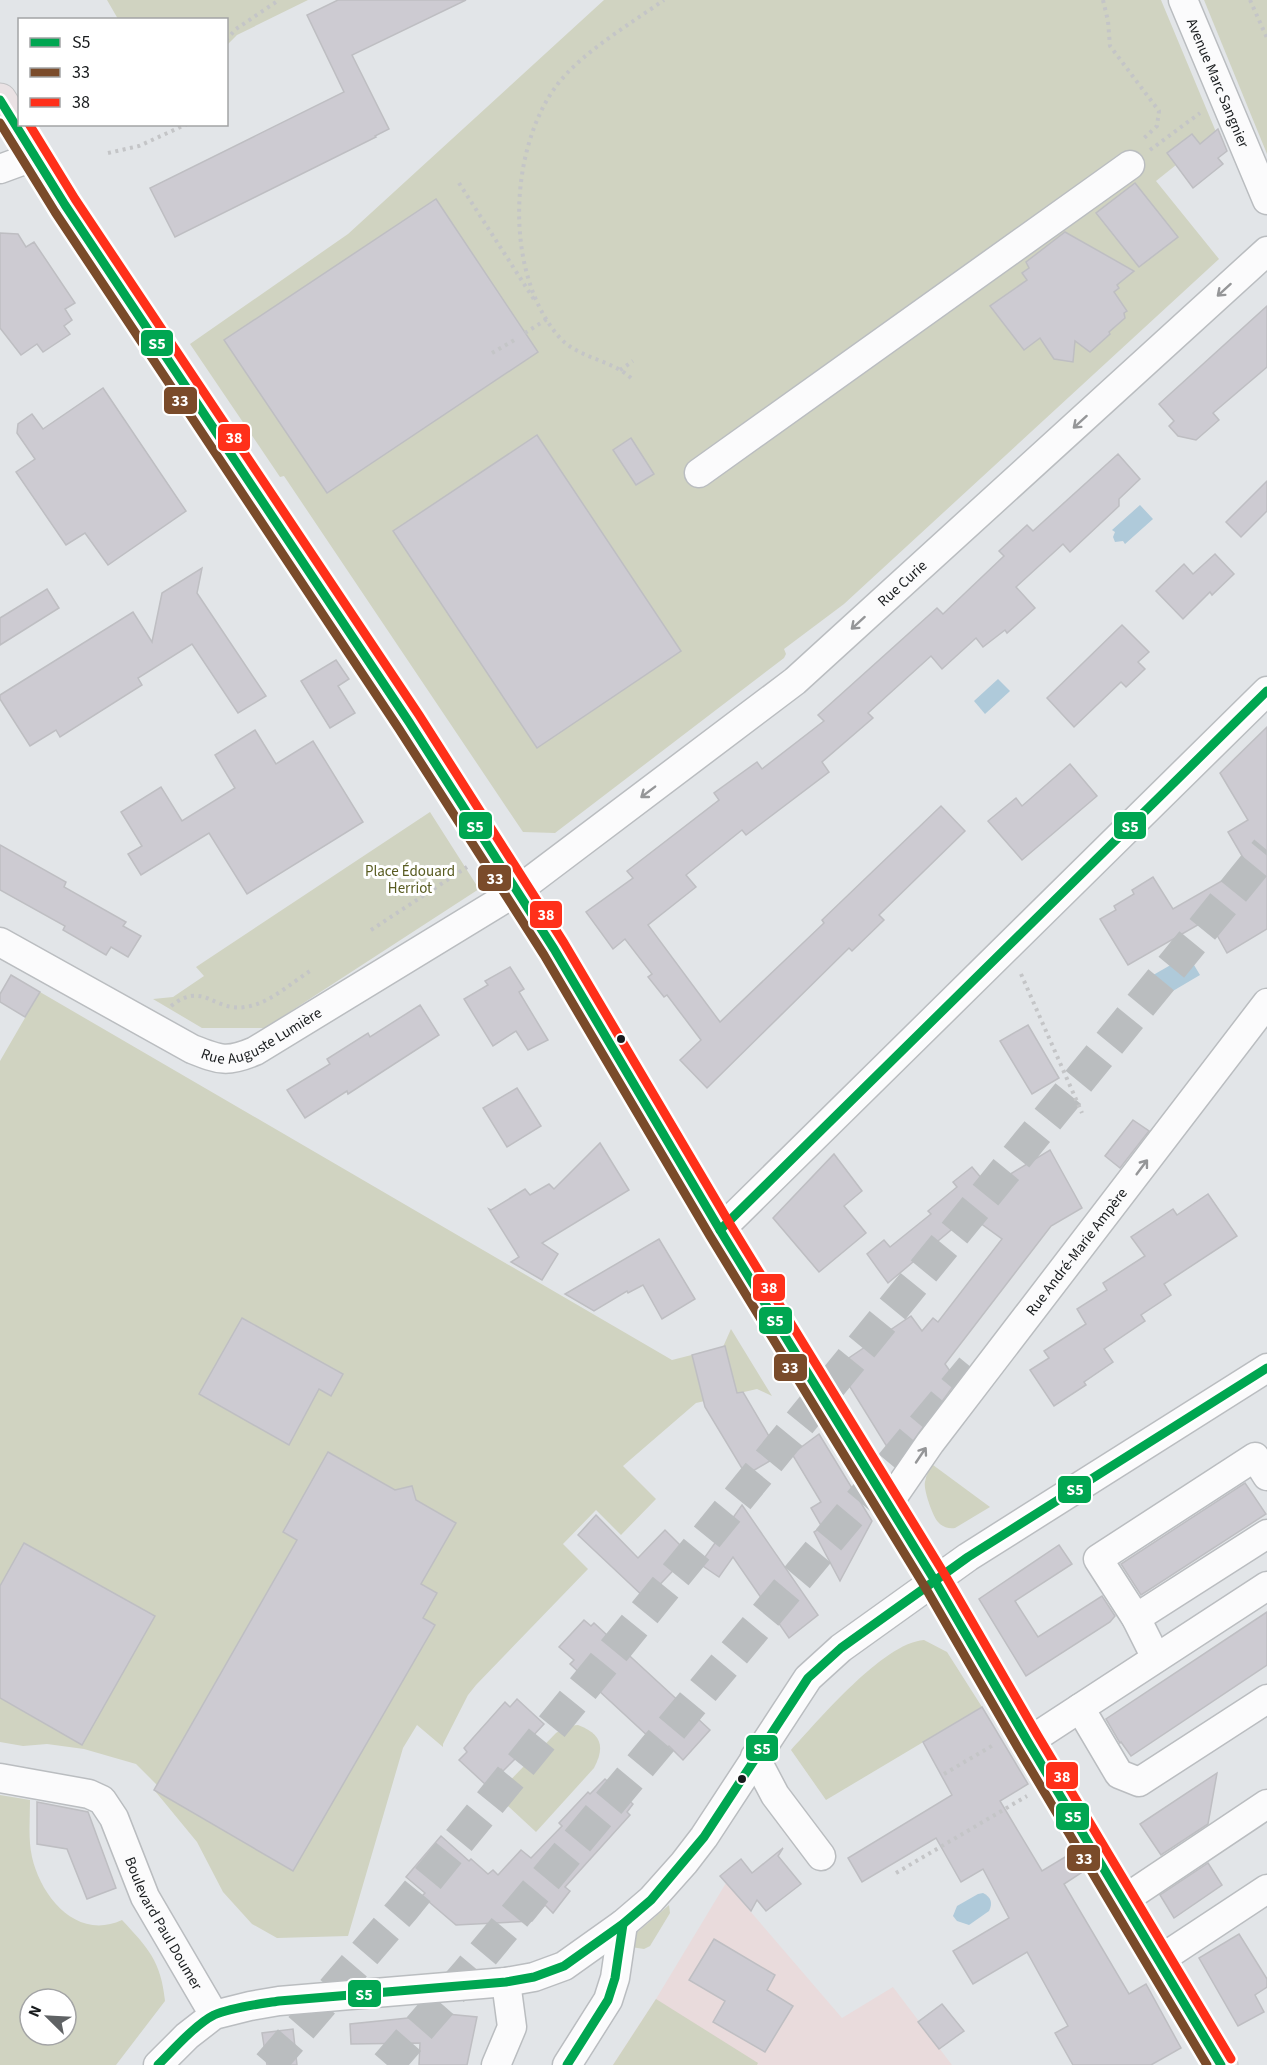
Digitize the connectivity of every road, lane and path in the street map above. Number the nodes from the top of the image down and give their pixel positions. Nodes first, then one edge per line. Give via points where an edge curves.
1 (279, 0) edge
2 (664, 0) edge
3 (1183, 0) edge
4 (1250, 0) edge
5 (228, 38) edge
6 (1267, 38) edge
7 (1223, 96) junction
8 (0, 100) edge
9 (184, 126) edge
10 (32, 153) junction
11 (108, 153) dead end
12 (1130, 165) joint
13 (0, 169) edge
14 (459, 183) dead end
15 (1267, 200) edge
16 (1267, 251) edge
17 (547, 319) junction
18 (525, 333) dead end
19 (516, 339) dead end
20 (492, 353) dead end
21 (633, 361) dead end
22 (620, 370) junction
23 (631, 378) dead end
24 (699, 473) dead end
25 (1267, 691) edge
26 (470, 865) dead end
27 (517, 891) junction
28 (371, 930) dead end
29 (0, 942) edge
30 (1009, 946) junction
31 (310, 970) dead end
32 (1267, 1003) edge
33 (153, 1027) junction
34 (1082, 1113) dead end
35 (720, 1230) junction
36 (1267, 1368) edge
37 (1263, 1461) edge
38 (888, 1504) junction
39 (1267, 1534) edge
40 (935, 1581) junction
41 (1267, 1586) edge
42 (1136, 1618) junction
43 (1156, 1658) junction
44 (1267, 1699) edge
45 (1080, 1708) junction
46 (1024, 1735) junction
47 (755, 1757) junction
48 (944, 1774) dead end
49 (0, 1778) edge
50 (1052, 1781) junction
51 (1267, 1804) edge
52 (821, 1856) dead end
53 (896, 1873) dead end
54 (1267, 1889) edge
55 (1122, 1901) junction
56 (623, 1924) junction
57 (1158, 1961) junction
58 (506, 1982) junction
59 (214, 2014) junction
60 (158, 2065) edge
61 (496, 2065) edge
62 (567, 2065) edge
63 (1221, 2065) edge

1 - 5 path
2 - 17 path via 568,72 545,104 528,146 519,204 522,238 530,282
3 - 7 street, Avenue Marc Sangnier
4 - 6 path
7 - 12 path
7 - 15 street, Avenue Marc Sangnier
8 - 10 main road
9 - 11 path via 139,146
10 - 13 street
10 - 27 main road
12 - 24 street
14 - 17 path
16 -> 27 street, Rue Curie via 795,681
17 - 18 path
17 - 22 path via 569,346
19 - 20 path
21 - 22 path
22 - 23 path
25 - 30 street
26 - 28 path
27 - 33 street, Rue Auguste Lumière via 237,1059 216,1058 192,1049
27 - 35 main road
29 - 33 street, Rue Auguste Lumière
30 - 34 path
30 - 35 street
31 - 33 path via 252,1006 230,1007 202,995 183,998
38 -> 32 street, Rue André-Marie Ampère via 936,1434
35 - 38 main road
36 - 40 street
37 - 42 street via 1098,1560
38 - 40 main road
39 - 42 street
40 - 46 main road
40 - 47 street via 841,1648 808,1678
41 - 43 street
42 - 43 street
43 - 45 street
44 - 45 street via 1139,1782 1119,1774
45 - 46 street
46 - 48 path
46 - 50 main road
47 - 52 street via 775,1795
47 - 56 street via 684,1863
49 - 59 street, Boulevard Paul Doumer via 89,1794 102,1800 114,1818 145,1897
50 - 53 path
50 - 55 main road
51 - 55 street
54 - 57 street
55 - 57 main road
56 - 58 street via 564,1965 534,1977
56 - 62 street via 608,2000
57 - 63 main road
58 - 59 street via 279,2001
58 - 61 street via 512,2027
59 - 60 street

